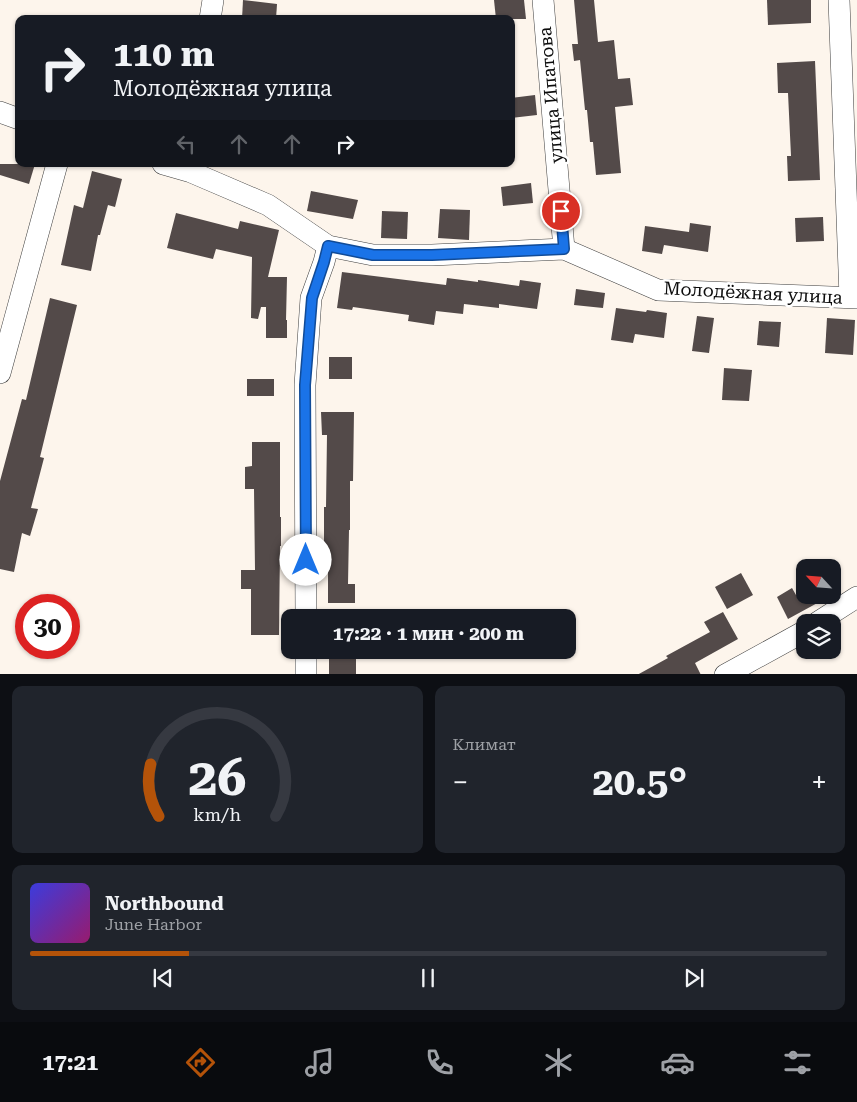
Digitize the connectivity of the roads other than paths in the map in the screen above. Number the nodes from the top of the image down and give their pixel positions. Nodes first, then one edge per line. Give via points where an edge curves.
1 (213, 0) edge
2 (542, 0) edge
3 (839, 0) edge
4 (211, 15) edge
5 (0, 112) edge
6 (15, 118) edge
7 (56, 167) edge
8 (192, 168) edge
9 (328, 246) junction
10 (564, 249) junction
11 (853, 298) edge
12 (0, 373) edge
13 (857, 597) edge
14 (306, 609) edge
15 (830, 614) edge
16 (796, 636) edge
17 (306, 659) edge
18 (306, 674) edge
19 (725, 674) edge

1 - 4 street
2 - 10 street, улица Ипатова
3 - 11 street
5 - 6 street
7 - 12 street
8 - 9 street, Молодёжная улица via 268,205
9 - 10 street, Молодёжная улица via 373,255
9 - 14 street via 312,298 305,385
10 - 11 street, Молодёжная улица via 658,290
13 - 15 street
16 - 19 street
17 - 18 street

